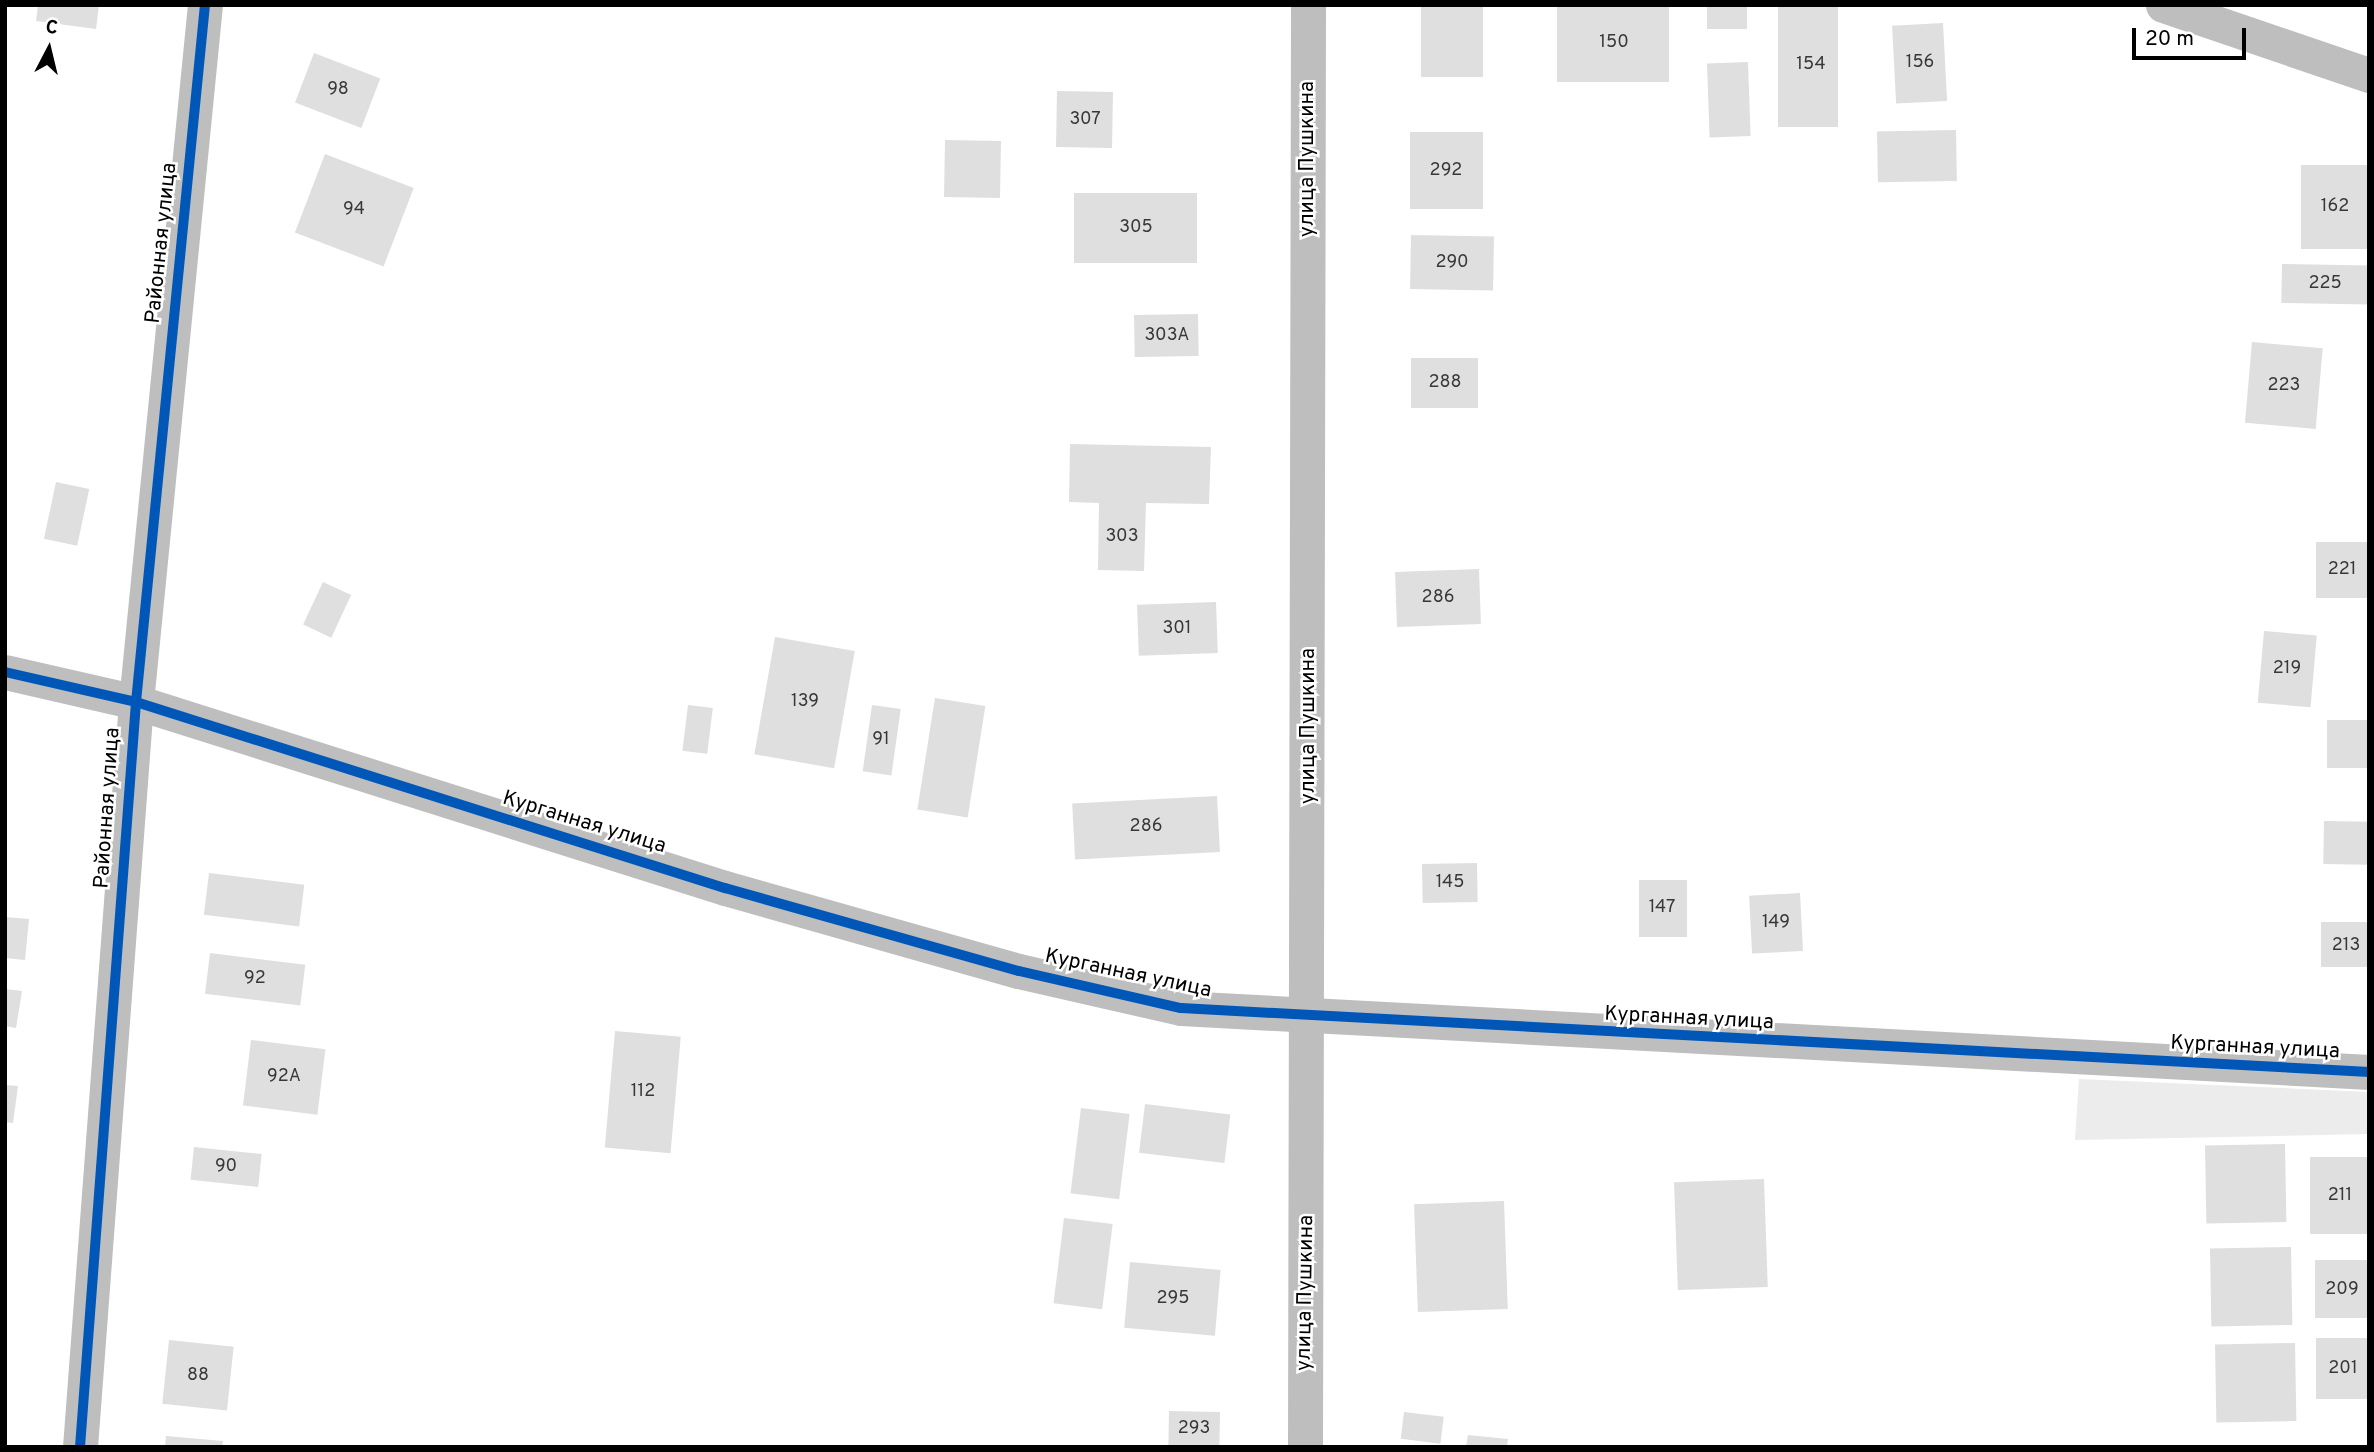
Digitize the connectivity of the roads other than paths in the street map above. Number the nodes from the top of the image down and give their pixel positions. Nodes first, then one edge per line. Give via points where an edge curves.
1 (205, 5) edge
2 (1308, 5) edge
3 (2163, 5) edge
4 (2369, 75) edge
5 (5, 672) edge
6 (136, 702) junction
7 (1309, 1020) junction
8 (2369, 1072) edge
9 (80, 1447) edge
10 (1305, 1447) edge

1 - 6 street, Районная улица
2 - 7 street, улица Пушкина
3 - 4 street
5 - 6 street, Курганная улица
6 - 7 street, Курганная улица via 725,888 1019,971 1181,1008
6 - 9 street, Районная улица
7 - 8 street, Курганная улица
7 - 10 street, улица Пушкина

